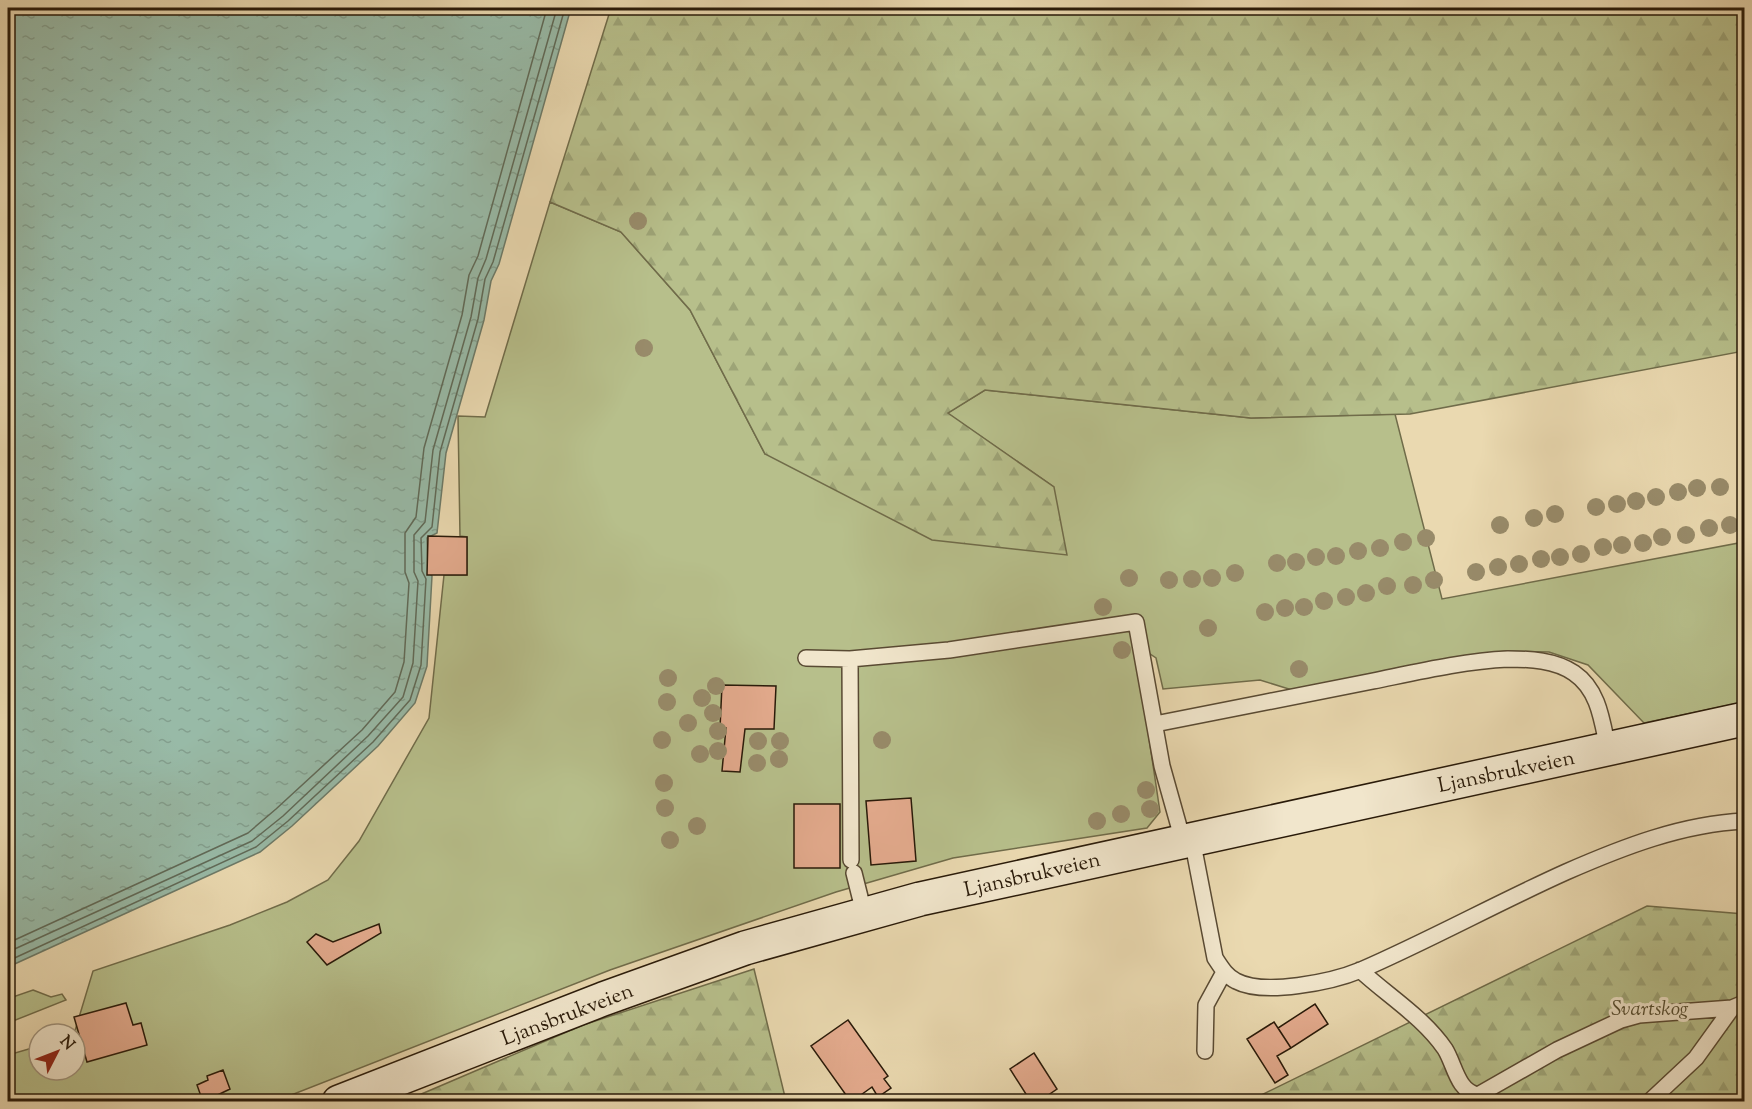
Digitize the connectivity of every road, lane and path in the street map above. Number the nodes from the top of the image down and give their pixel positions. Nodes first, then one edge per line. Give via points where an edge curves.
1 (806, 658) dead end
2 (850, 659) junction
3 (1744, 719) edge
4 (1155, 724) junction
5 (1608, 749) junction
6 (1744, 821) edge
7 (1188, 840) junction
8 (864, 913) junction
9 (1360, 970) junction
10 (1224, 972) junction
11 (1738, 1006) edge
12 (1205, 1051) dead end
13 (1467, 1097) edge
14 (339, 1101) edge
15 (1649, 1101) edge

1 - 2 lane
2 - 4 lane via 949,650 1136,622
2 - 8 lane via 853,867
3 - 5 main road, Ljansbrukveien
4 - 5 lane via 1427,670 1507,659 1533,660 1554,663 1586,682 1599,707
4 - 7 lane via 1162,766
5 - 7 main road, Ljansbrukveien
6 - 9 lane via 1670,833 1634,844
7 - 8 main road, Ljansbrukveien
7 - 10 lane via 1208,933 1215,958
8 - 14 main road, Ljansbrukveien via 682,970
9 - 10 lane via 1277,987 1245,984
9 - 13 lane via 1428,1029 1444,1049
10 - 12 lane via 1206,1005
11 - 13 lane via 1621,1020 1557,1050 1487,1092
11 - 15 lane via 1696,1058

